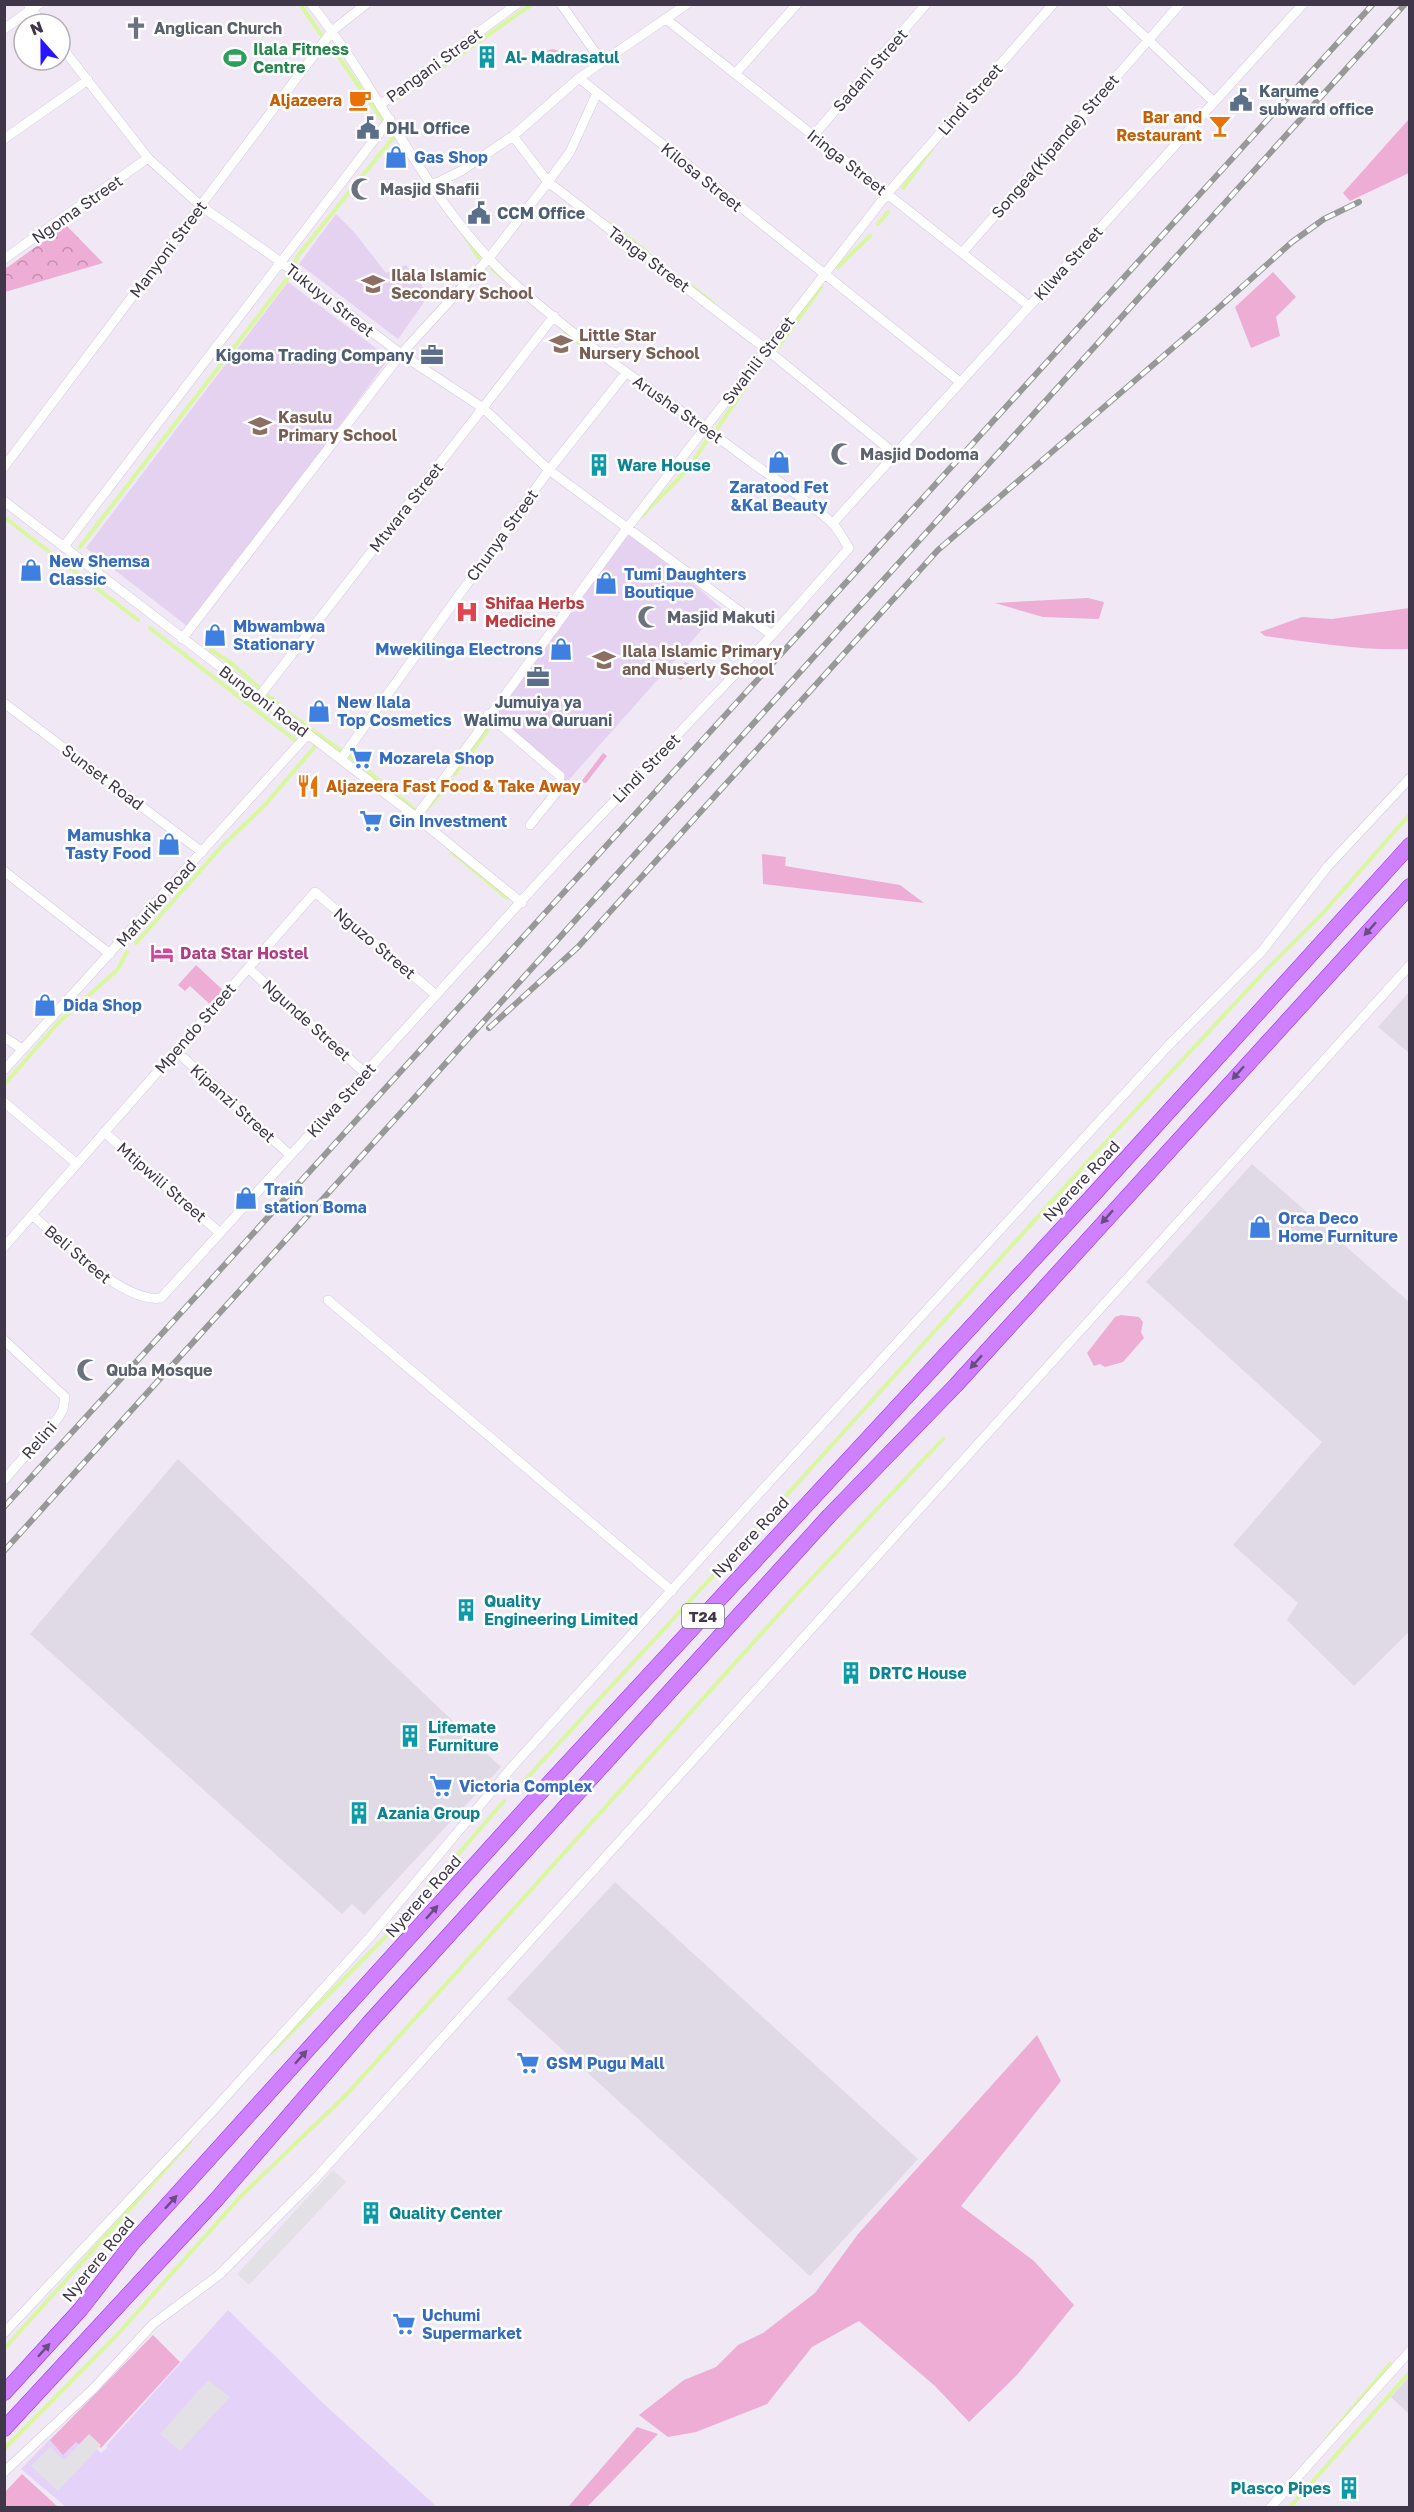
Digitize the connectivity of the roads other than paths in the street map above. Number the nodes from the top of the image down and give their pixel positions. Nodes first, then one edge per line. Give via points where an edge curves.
1 (311, 4) edge
2 (366, 4) edge
3 (517, 4) edge
4 (561, 4) edge
5 (687, 4) edge
6 (797, 4) edge
7 (926, 4) edge
8 (1053, 4) edge
9 (1110, 4) edge
10 (1180, 4) edge
11 (1303, 4) edge
12 (33, 6) edge
13 (666, 19) junction
14 (4, 29) edge
15 (332, 31) junction
16 (1149, 39) junction
17 (72, 60) edge
18 (602, 62) junction
19 (735, 74) junction
20 (579, 78) junction
21 (88, 80) junction
22 (597, 93) junction
23 (1214, 102) junction
24 (380, 105) junction
25 (390, 119) junction
26 (513, 136) junction
27 (813, 136) junction
28 (4, 139) edge
29 (148, 158) junction
30 (548, 182) junction
31 (432, 185) junction
32 (887, 194) junction
33 (201, 206) junction
34 (962, 252) junction
35 (489, 258) junction
36 (4, 259) edge
37 (281, 262) junction
38 (824, 275) junction
39 (1029, 306) junction
40 (554, 316) junction
41 (766, 349) junction
42 (401, 354) junction
43 (626, 373) junction
44 (960, 382) junction
45 (483, 408) junction
46 (705, 427) junction
47 (895, 454) junction
48 (4, 467) edge
49 (549, 470) junction
50 (4, 501) edge
51 (833, 523) junction
52 (628, 526) junction
53 (64, 545) junction
54 (772, 635) junction
55 (182, 639) junction
56 (258, 698) junction
57 (4, 703) edge
58 (488, 714) junction
59 (308, 734) junction
60 (341, 759) junction
61 (1410, 778) edge
62 (416, 817) junction
63 (530, 825) dead end
64 (1410, 845) edge
65 (202, 852) junction
66 (5, 873) edge
67 (1410, 886) edge
68 (315, 892) joint
69 (522, 903) junction
70 (110, 954) junction
71 (1410, 965) edge
72 (248, 968) junction
73 (436, 995) junction
74 (4, 1037) edge
75 (22, 1049) junction
76 (176, 1050) junction
77 (4, 1070) edge
78 (365, 1073) junction
79 (4, 1102) edge
80 (104, 1132) junction
81 (290, 1155) junction
82 (76, 1163) junction
83 (32, 1215) junction
84 (220, 1233) junction
85 (4, 1247) edge
86 (161, 1298) joint
87 (328, 1300) dead end
88 (4, 1340) edge
89 (4, 1480) edge
90 (672, 1591) junction
91 (4, 2333) edge
92 (1410, 2351) edge
93 (4, 2393) edge
94 (4, 2429) edge
95 (4, 2472) edge
96 (1270, 2508) edge

1 - 15 street, Arusha Street
2 - 15 street
3 - 24 street, Pangani Street
4 - 18 street
5 - 13 street
6 - 19 street
7 - 27 street, Sadani Street
8 - 32 street, Lindi Street
9 - 16 street
10 - 16 street, Songea(Kipande) Street
11 - 23 street, Kilwa Street
12 - 14 street
13 - 18 street
13 - 19 street, Iringa Street
15 - 24 street, Arusha Street
15 - 33 street, Manyoni Street
16 - 23 street
16 - 34 street, Songea(Kipande) Street
17 - 21 street, Tukuyu Street
18 - 20 street
19 - 27 street, Iringa Street
20 - 22 street, Kilosa Street
20 - 26 street
21 - 28 street
21 - 29 street, Tukuyu Street
22 - 30 street via 570,152
22 - 38 street, Kilosa Street
23 - 39 street, Kilwa Street
24 - 25 street, Arusha Street
25 - 31 street, Arusha Street
25 - 37 street
26 - 30 street, Tanga Street
26 - 31 street via 461,171
27 - 32 street, Iringa Street
29 - 33 street, Tukuyu Street
29 - 36 street, Ngoma Street
30 - 35 street
30 - 41 street, Tanga Street
31 - 35 street, Arusha Street
32 - 34 street, Iringa Street
32 - 38 street, Swahili Street
33 - 37 street, Tukuyu Street
33 - 48 street, Manyoni Street
34 - 39 street, Iringa Street
35 - 40 street, Arusha Street
35 - 42 street
37 - 42 street, Tukuyu Street
37 - 53 street
38 - 41 street, Swahili Street
38 - 44 street, Kilosa Street
39 - 44 street, Kilwa Street
40 - 43 street, Arusha Street
40 - 45 street, Mtwara Street
41 - 46 street, Swahili Street
41 - 47 street, Tanga Street
42 - 45 street, Tukuyu Street
42 - 55 street
43 - 46 street, Arusha Street
43 - 49 street, Chunya Street
44 - 47 street, Kilwa Street
45 - 49 street, Tukuyu Street
45 - 56 street, Mtwara Street
46 - 51 street, Arusha Street
46 - 52 street, Swahili Street
47 - 51 street, Kilwa Street
49 - 52 street, Tukuyu Street
49 - 60 street, Chunya Street
50 - 53 street, Bungoni Road
51 - 54 street, Lindi Street via 849,548
52 - 54 street, Tukuyu Street
52 - 58 street
53 - 55 street, Bungoni Road
54 - 69 street, Lindi Street
55 - 56 street, Bungoni Road
56 - 59 street, Bungoni Road
57 - 65 street, Sunset Road
58 - 62 street
58 - 63 street via 560,776 559,789
59 - 60 street, Bungoni Road
59 - 65 street, Mafuriko Road
60 - 62 street, Bungoni Road
61 - 90 street via 1328,866 1262,951 1169,1045
62 - 69 street, Bungoni Road
93 -> 64 highway, Nyerere Road / T24 via 80,2310 132,2245 520,1815
65 - 70 street, Mafuriko Road
66 - 70 street
67 -> 94 highway, T24 via 956,1385 821,1525 369,2023 216,2200
68 - 72 street, Mpendo Street
68 - 73 street, Nguzo Street
69 - 73 street, Kilwa Street
70 - 75 street, Mafuriko Road
71 - 95 street via 315,2179 219,2275 153,2324 94,2388
72 - 76 street, Mpendo Street
72 - 78 street, Ngunde Street
73 - 78 street, Kilwa Street
74 - 75 street
75 - 77 street, Mafuriko Road
76 - 80 street, Mpendo Street
76 - 81 street, Kipanzi Street
78 - 81 street, Kilwa Street
79 - 82 street
80 - 82 street, Mpendo Street
80 - 84 street, Mtipwili Street
81 - 84 street, Kilwa Street
82 - 83 street, Mpendo Street
83 - 85 street, Mpendo Street
83 - 86 street, Beli Street via 114,1285 153,1299
84 - 86 street, Kilwa Street
87 - 90 street
88 - 89 street, Relini via 65,1397 58,1418
90 - 91 street via 512,1767 370,1937
92 - 96 street

